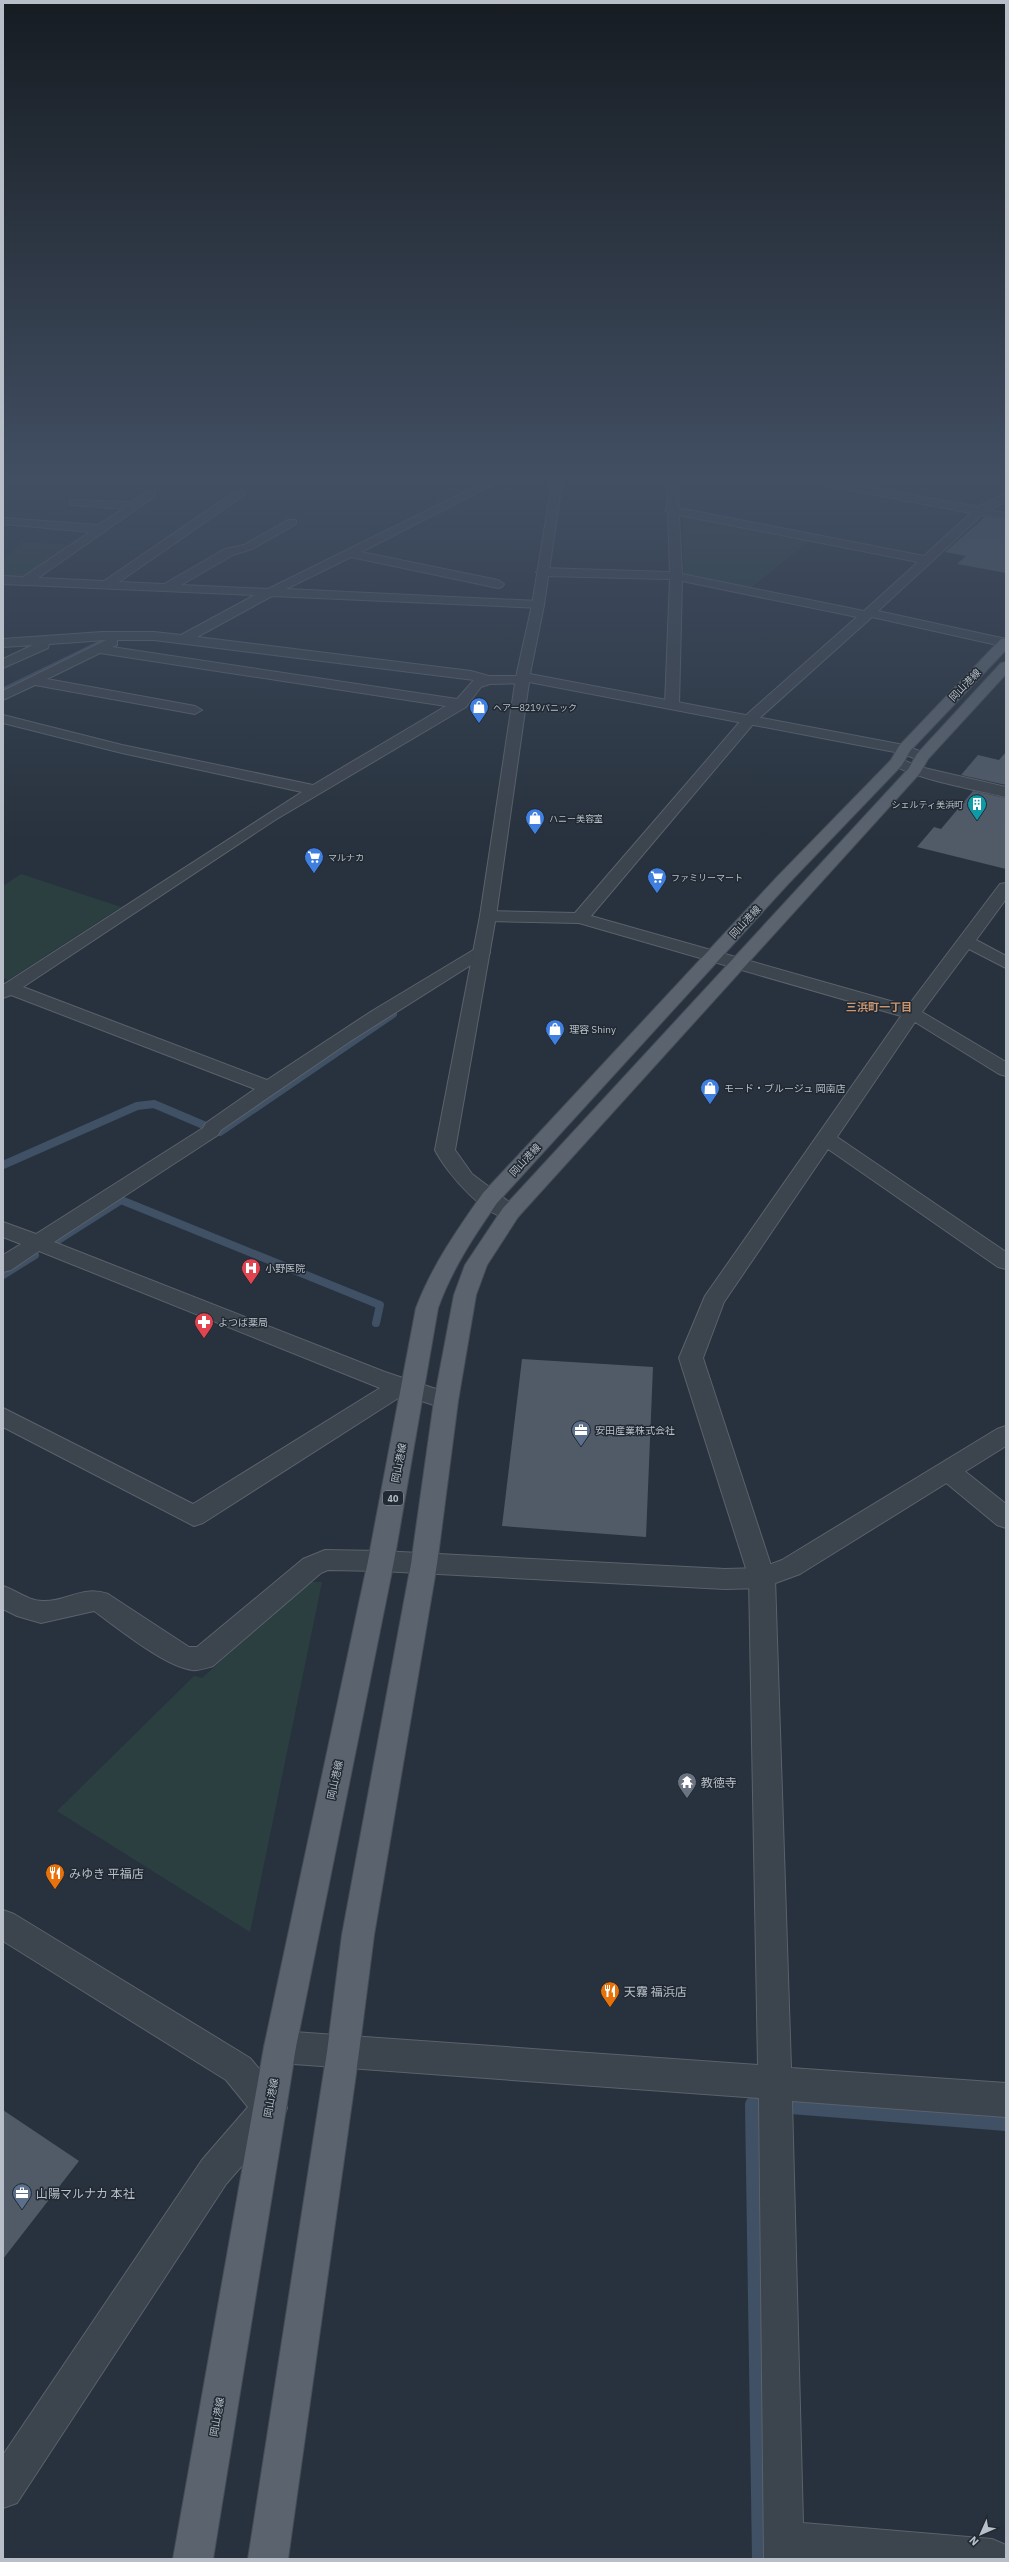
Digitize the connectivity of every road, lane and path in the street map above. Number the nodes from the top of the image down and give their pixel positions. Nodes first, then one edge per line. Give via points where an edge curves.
1 (253, 602) edge
2 (461, 602) edge
3 (538, 602) edge
4 (675, 602) edge
5 (805, 602) edge
6 (882, 602) edge
7 (538, 605) junction
8 (868, 614) junction
9 (126, 636) junction
10 (186, 638) junction
11 (55, 639) junction
12 (3, 643) edge
13 (1005, 648) edge
14 (99, 649) junction
15 (3, 664) edge
16 (523, 679) junction
17 (34, 680) junction
18 (489, 680) junction
19 (3, 696) edge
20 (461, 704) junction
21 (672, 705) junction
22 (195, 710) dead end
23 (3, 719) edge
24 (749, 720) junction
25 (910, 759) junction
26 (316, 790) junction
27 (1006, 792) edge
28 (1004, 893) edge
29 (488, 916) junction
30 (580, 918) junction
31 (966, 941) junction
32 (482, 953) junction
33 (712, 957) junction
34 (1006, 963) edge
35 (738, 965) junction
36 (7, 991) edge
37 (912, 1013) junction
38 (1006, 1070) edge
39 (268, 1087) junction
40 (827, 1139) junction
41 (490, 1198) junction
42 (510, 1213) junction
43 (3, 1229) edge
44 (38, 1243) junction
45 (1006, 1262) edge
46 (3, 1265) edge
47 (407, 1388) junction
48 (446, 1401) junction
49 (3, 1416) edge
50 (1006, 1435) edge
51 (948, 1471) junction
52 (1006, 1518) edge
53 (381, 1561) junction
54 (424, 1564) junction
55 (762, 1578) junction
56 (3, 1596) edge
57 (3, 1924) edge
58 (280, 2047) junction
59 (343, 2052) junction
60 (775, 2098) junction
61 (1006, 2100) edge
62 (270, 2108) junction
63 (3, 2489) edge
64 (784, 2550) edge
65 (193, 2559) edge
66 (268, 2559) edge
67 (992, 2559) edge

1 - 10 street
2 - 7 street
3 - 7 street
4 - 21 street
5 - 8 street
6 - 8 street
7 - 16 street
8 - 13 street
8 - 24 street
9 - 10 street
9 - 11 street
9 - 14 street
10 - 18 street via 471,675
11 - 12 street
11 - 15 street
13 - 25 main road, 岡山港線 / 40
14 - 17 street
14 - 20 street
16 - 18 street
16 - 21 street
16 - 29 street
17 - 19 street
17 - 22 street
18 - 20 street via 476,684
20 - 26 street
21 - 24 street
23 - 26 street
24 - 25 street
24 - 30 street
25 - 27 street
25 - 33 main road, 岡山港線 / 40
25 - 35 main road, 岡山港線 / 40
26 - 36 street via 270,817
28 - 31 street
29 - 30 street
29 - 32 street
30 - 33 street
31 - 34 street
31 - 37 street
32 - 39 street via 418,988
32 - 41 street via 445,1150 452,1166 461,1176
33 - 35 street
33 - 41 main road, 岡山港線 / 40
35 - 37 street
35 - 42 main road, 岡山港線 / 40
36 - 39 street
37 - 38 street
37 - 40 street
39 - 44 street via 212,1129
40 - 45 street
40 - 55 street via 713,1301 690,1358
41 - 42 street
41 - 47 main road, 岡山港線 / 40 via 436,1281
42 - 48 main road, 岡山港線 / 40 via 476,1265 465,1295
43 - 44 street
44 - 46 street
44 - 47 street
47 - 48 street
47 - 49 street via 194,1516
47 - 53 main road, 岡山港線 / 40
48 - 54 main road, 岡山港線 / 40
50 - 51 street
51 - 52 street
51 - 55 street via 791,1567
53 - 54 street
53 - 56 street via 324,1560 312,1566 203,1658 192,1660 180,1655 99,1601 89,1599 43,1613 29,1610
53 - 58 main road, 岡山港線 / 40
54 - 55 street via 725,1579
54 - 59 main road, 岡山港線 / 40 via 358,1936
55 - 60 street
57 - 62 street via 238,2069
58 - 59 street
58 - 62 main road, 岡山港線 / 40
59 - 60 street
59 - 66 main road, 岡山港線 / 40
60 - 61 street
60 - 64 street
62 - 63 street via 214,2172
62 - 65 main road, 岡山港線 / 40
64 - 67 street

